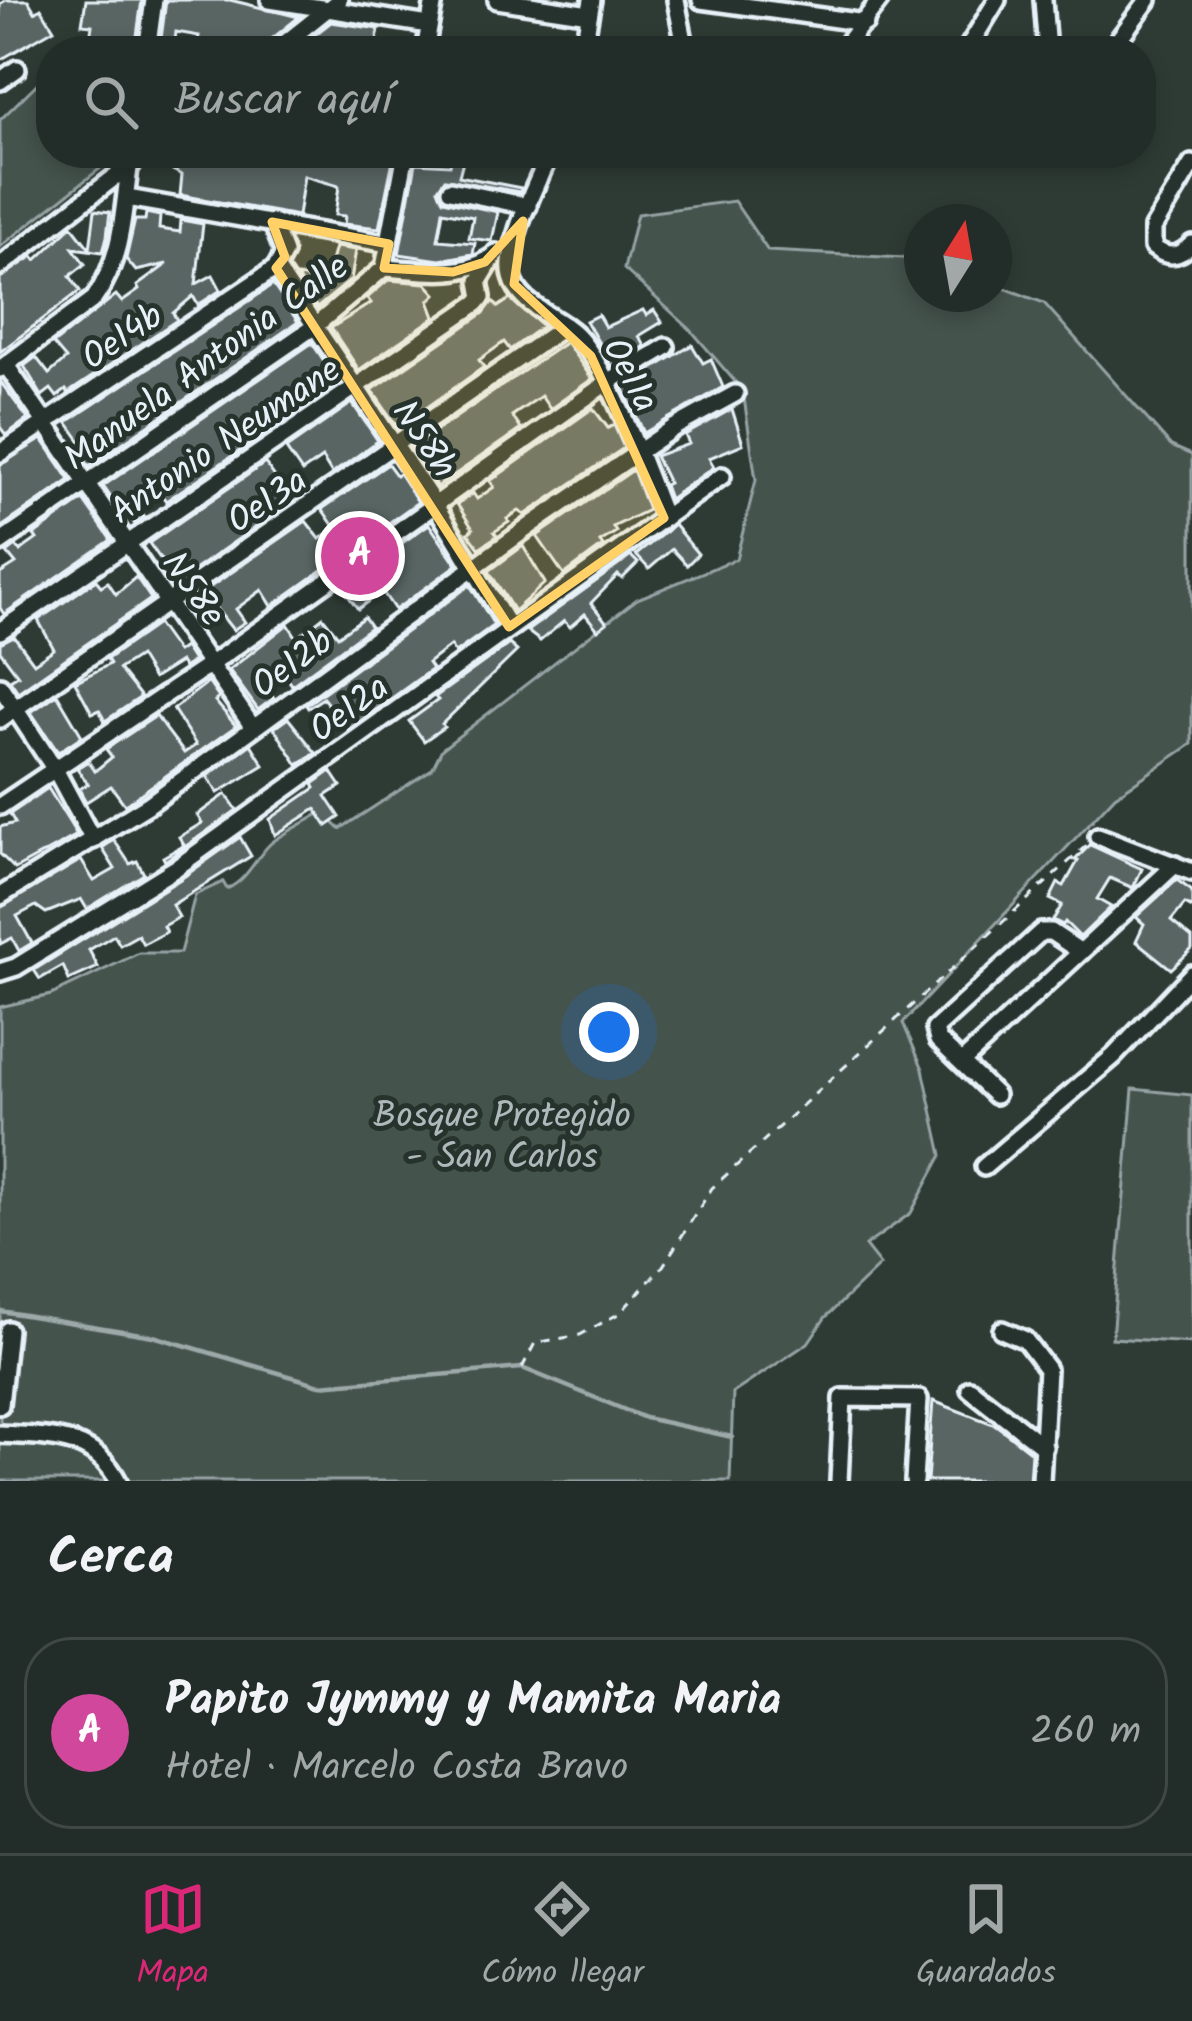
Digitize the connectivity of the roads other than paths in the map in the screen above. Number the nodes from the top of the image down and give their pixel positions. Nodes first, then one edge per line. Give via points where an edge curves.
1 (154, 0) edge
2 (269, 0) edge
3 (434, 0) edge
4 (497, 0) edge
5 (676, 0) edge
6 (700, 0) edge
7 (880, 0) edge
8 (997, 0) edge
9 (1043, 0) edge
10 (1148, 0) edge
11 (334, 5) edge
12 (590, 7) edge
13 (865, 23) junction
14 (429, 25) junction
15 (148, 36) edge
16 (294, 36) edge
17 (427, 36) edge
18 (683, 36) edge
19 (854, 36) edge
20 (975, 36) edge
21 (1046, 36) edge
22 (1121, 36) edge
23 (17, 69) dead end
24 (0, 81) edge
25 (1192, 164) edge
26 (120, 168) edge
27 (129, 168) edge
28 (403, 168) edge
29 (544, 168) edge
30 (450, 190) dead end
31 (127, 198) junction
32 (526, 213) junction
33 (272, 222) junction
34 (389, 244) junction
35 (1192, 244) edge
36 (496, 253) junction
37 (0, 266) edge
38 (276, 268) junction
39 (384, 268) junction
40 (315, 326) junction
41 (565, 326) junction
42 (665, 347) dead end
43 (3, 367) edge
44 (605, 384) junction
45 (356, 387) junction
46 (735, 394) dead end
47 (46, 422) junction
48 (396, 447) junction
49 (638, 451) junction
50 (0, 453) edge
51 (722, 476) dead end
52 (86, 482) junction
53 (435, 505) junction
54 (664, 518) junction
55 (127, 542) junction
56 (0, 543) edge
57 (473, 568) junction
58 (168, 602) junction
59 (509, 626) junction
60 (0, 631) edge
61 (212, 664) junction
62 (0, 686) edge
63 (15, 709) junction
64 (0, 719) edge
65 (252, 726) junction
66 (56, 771) junction
67 (0, 806) edge
68 (1098, 836) road end
69 (93, 840) junction
70 (1184, 869) edge
71 (0, 896) edge
72 (1081, 952) junction
73 (0, 972) edge
74 (1192, 974) edge
75 (962, 1062) junction
76 (995, 1095) dead end
77 (984, 1167) dead end
78 (8, 1330) dead end
79 (1002, 1330) dead end
80 (970, 1389) dead end
81 (0, 1405) edge
82 (0, 1434) edge
83 (1044, 1447) junction
84 (118, 1481) edge
85 (839, 1481) edge
86 (914, 1481) edge
87 (1041, 1481) edge

1 - 15 street
2 - 11 street
3 - 14 street
4 - 12 street
5 - 18 street
6 - 13 street
7 - 13 street
8 - 20 street
9 - 21 street
10 - 22 street
11 - 14 street
11 - 16 street
13 - 19 street
14 - 17 street
23 - 24 street
25 - 35 street via 1151,240 1168,256
26 - 37 street
27 - 31 street
28 - 34 street
29 - 32 street
30 - 32 street
31 - 33 street
31 - 43 street via 119,247 94,299
32 - 36 street
32 - 41 street, Oe11a via 511,255 514,284
33 - 34 street
33 - 38 street, N58h via 284,253
34 - 39 street
36 - 39 street via 453,272
36 - 45 street, Antonio Neumane via 479,281 482,297
38 - 40 street, N58h
38 - 47 street, Oe14b
39 - 40 street, Manuela Antonia Calle
40 - 45 street, N58h
40 - 52 street, Manuela Antonia Calle
41 - 44 street, Oe11a
41 - 48 street, Oe13a
42 - 44 street
43 - 47 street, N58e
44 - 49 street, Oe11a
44 - 53 street
45 - 48 street, N58h
45 - 55 street, Antonio Neumane
46 - 49 street, Oe12b
47 - 50 street, Oe14b
47 - 52 street, N58e
48 - 53 street, N58h
48 - 58 street, Oe13a
49 - 54 street, Oe11a
49 - 57 street, Oe12b
51 - 54 street, Oe12a
52 - 55 street, N58e
52 - 56 street, Manuela Antonia Calle
53 - 57 street, N58h
53 - 61 street
54 - 59 street, Oe12a
55 - 58 street, N58e
55 - 60 street, Antonio Neumane
57 - 59 street, N58h
57 - 65 street, Oe12b
58 - 61 street, N58e
58 - 63 street, Oe13a
59 - 73 street, Oe12a via 176,868
61 - 65 street, N58e
61 - 66 street
62 - 63 street
63 - 64 street, Oe13a
63 - 66 street
65 - 69 street, Oe12b
66 - 67 street
66 - 69 street
68 - 70 street
69 - 71 street, Oe12b
70 - 72 street
72 - 75 street
72 - 75 street via 1041,932 935,1029
74 - 77 street via 1114,1056
75 - 76 street
78 - 81 street
79 - 83 street via 1024,1340 1047,1369
80 - 83 street
82 - 84 street via 83,1444
83 - 87 street
85 - 86 street via 843,1398 919,1399

